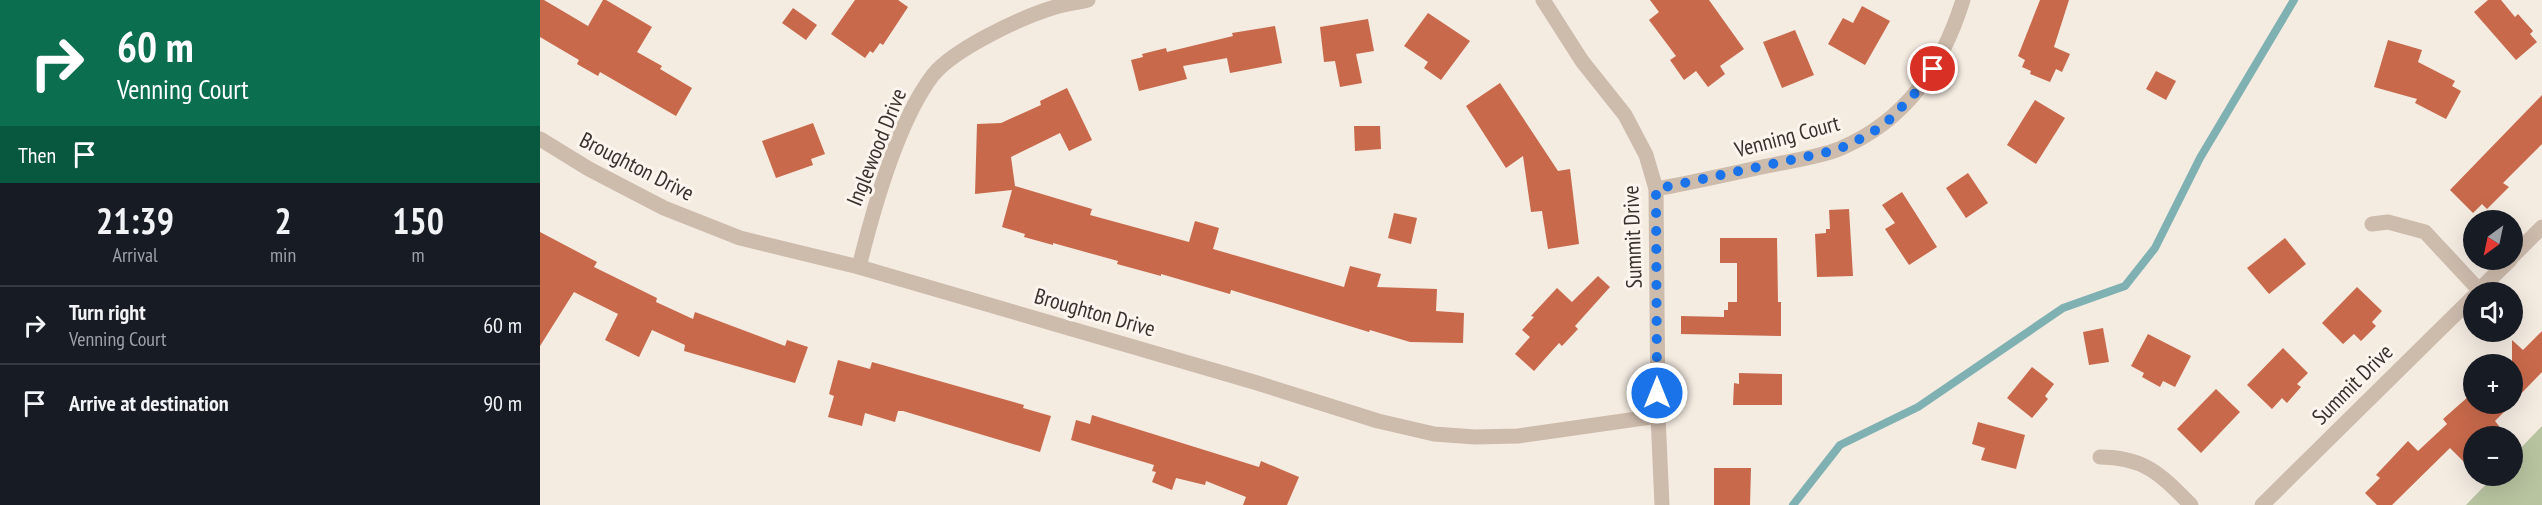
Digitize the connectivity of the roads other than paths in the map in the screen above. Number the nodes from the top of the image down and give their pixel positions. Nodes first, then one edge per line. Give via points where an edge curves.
1 (1088, 0) edge
2 (1543, 0) edge
3 (1963, 0) edge
4 (1052, 4) edge
5 (540, 139) edge
6 (1656, 189) junction
7 (2372, 224) dead end
8 (2542, 227) edge
9 (2523, 246) edge
10 (859, 267) junction
11 (2499, 270) edge
12 (2467, 282) edge
13 (2487, 282) edge
14 (2463, 306) edge
15 (1658, 416) junction
16 (2100, 457) dead end
17 (1662, 505) edge
18 (2191, 505) edge
19 (2262, 505) edge

1 - 4 street, Inglewood Drive
2 - 6 street, Summit Drive via 1582,61 1625,115 1646,155
3 - 6 street, Venning Court via 1925,83 1870,134 1837,150
4 - 10 street, Inglewood Drive via 957,54 934,74 919,95 898,142 873,209
5 - 10 street, Broughton Drive via 664,208 740,238
6 - 15 street, Summit Drive
7 - 12 street via 2388,222 2425,232
8 - 9 street, Summit Drive
10 - 15 street, Broughton Drive via 1378,421 1434,434 1518,436
11 - 13 street, Summit Drive
14 - 19 street, Summit Drive
15 - 17 street, Summit Drive
16 - 18 street via 2136,462 2159,473

